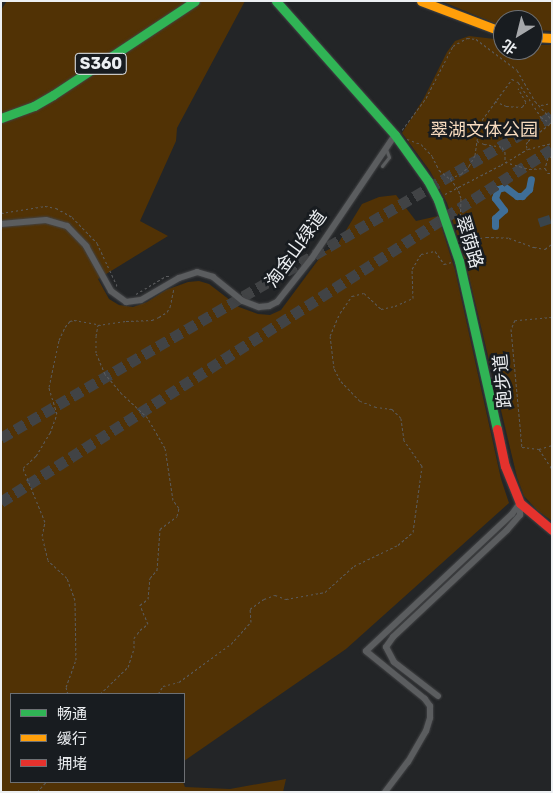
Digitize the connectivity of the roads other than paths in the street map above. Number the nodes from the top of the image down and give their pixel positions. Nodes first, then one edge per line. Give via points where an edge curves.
1 (195, 1) edge
2 (276, 1) edge
3 (421, 1) edge
4 (493, 28) edge
5 (1, 118) edge
6 (397, 134) junction
7 (386, 149) junction
8 (382, 166) dead end
9 (1, 224) edge
10 (520, 503) junction
11 (552, 530) edge
12 (438, 696) dead end
13 (385, 792) edge

1 - 5 street, S360 via 53,95
2 - 6 street, 翠荫路
3 - 4 street
6 - 7 street, 淘金山绿道
6 - 10 street, 翠荫路 via 438,200 454,243 505,466
7 - 8 lane via 390,157
7 - 9 street, 淘金山绿道 via 312,258 277,302 264,308 243,301 213,277 197,272 179,278 136,302 126,302 110,292 86,246 67,226 46,220
10 - 11 street, 翠荫路
10 - 12 street via 520,515 507,530 386,646 394,662
10 - 13 street via 366,651 430,706 426,731

